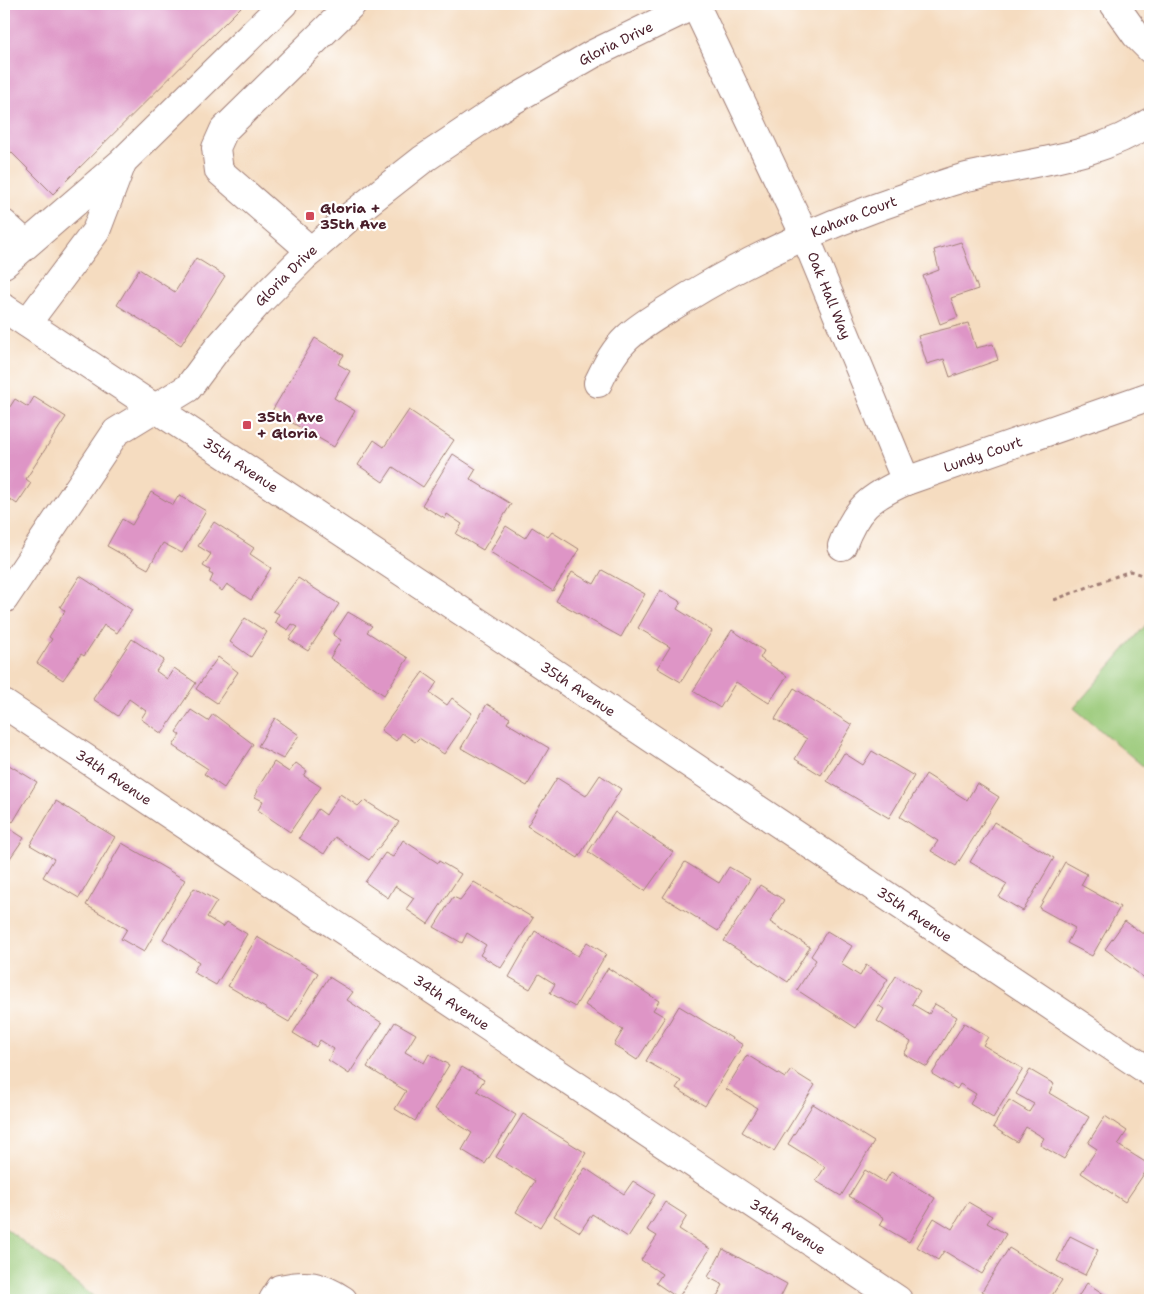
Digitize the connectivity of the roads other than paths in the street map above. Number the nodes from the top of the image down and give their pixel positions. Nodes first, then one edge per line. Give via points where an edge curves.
1 (283, 4) edge
2 (352, 4) edge
3 (695, 4) edge
4 (1114, 4) edge
5 (1150, 49) edge
6 (1150, 122) edge
7 (122, 162) junction
8 (4, 224) edge
9 (805, 236) junction
10 (26, 244) junction
11 (311, 251) junction
12 (4, 264) edge
13 (4, 308) edge
14 (27, 323) junction
15 (598, 383) dead end
16 (1150, 396) edge
17 (154, 407) junction
18 (906, 481) junction
19 (842, 546) dead end
20 (4, 599) edge
21 (4, 704) edge
22 (1150, 1072) edge
23 (272, 1300) edge
24 (343, 1300) edge
25 (898, 1300) edge

1 - 7 street
2 - 11 street via 224,130 216,148 219,171
3 - 9 street, Oak Hall Way
3 - 11 street, Gloria Drive via 593,54 498,109 422,160 352,214
4 - 5 street
6 - 9 street, Kahara Court via 1102,147 961,178 868,209
7 - 10 street
7 - 14 street via 96,231
8 - 10 street
9 - 15 street, Kahara Court via 708,285 645,323 609,360
9 - 18 street, Oak Hall Way
10 - 12 street
11 - 17 street, Gloria Drive via 258,303 188,388
13 - 14 street, 35th Avenue
14 - 17 street, 35th Avenue
16 - 18 street, Lundy Court
17 - 20 street, Gloria Drive via 116,432
17 - 22 street, 35th Avenue
18 - 19 street, Lundy Court via 878,493 865,504 851,522
21 - 25 street, 34th Avenue
23 - 24 street via 280,1289 300,1284 326,1289

